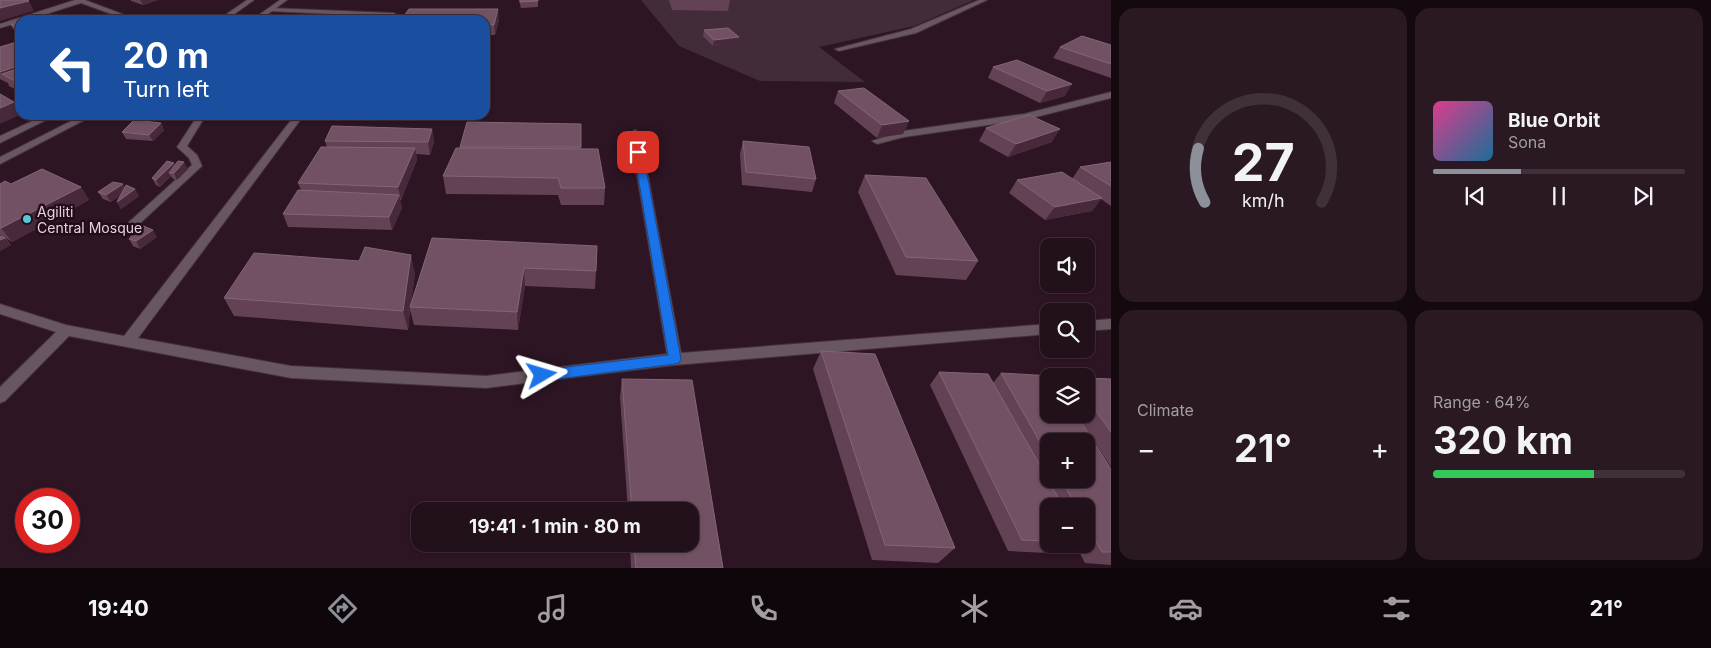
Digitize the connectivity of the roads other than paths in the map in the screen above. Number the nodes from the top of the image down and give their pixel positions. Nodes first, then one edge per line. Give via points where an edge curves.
1 (251, 0) edge
2 (284, 0) edge
3 (984, 0) edge
4 (80, 1) edge
5 (270, 10) junction
6 (35, 15) edge
7 (121, 15) edge
8 (228, 15) edge
9 (262, 15) edge
10 (394, 15) dead end
11 (15, 21) edge
12 (0, 26) edge
13 (839, 49) dead end
14 (1111, 95) edge
15 (42, 120) edge
16 (80, 120) edge
17 (199, 120) edge
18 (296, 120) edge
19 (635, 133) dead end
20 (0, 140) edge
21 (877, 141) dead end
22 (0, 161) edge
23 (132, 225) dead end
24 (0, 309) edge
25 (1111, 324) edge
26 (1095, 325) edge
27 (66, 330) junction
28 (1040, 330) edge
29 (128, 342) junction
30 (675, 359) junction
31 (0, 397) edge

1 - 8 street
2 - 5 street
3 - 13 street via 913,30
4 - 6 street
4 - 7 street
5 - 9 street
5 - 10 street
11 - 12 street
14 - 21 street via 1024,117 903,134
15 - 20 street
16 - 22 street
17 - 23 street via 182,147 194,157 197,166
18 - 29 street
19 - 30 street
24 - 27 street
25 - 26 street
27 - 29 street
27 - 31 street
28 - 30 street
29 - 30 street via 291,372 486,382

